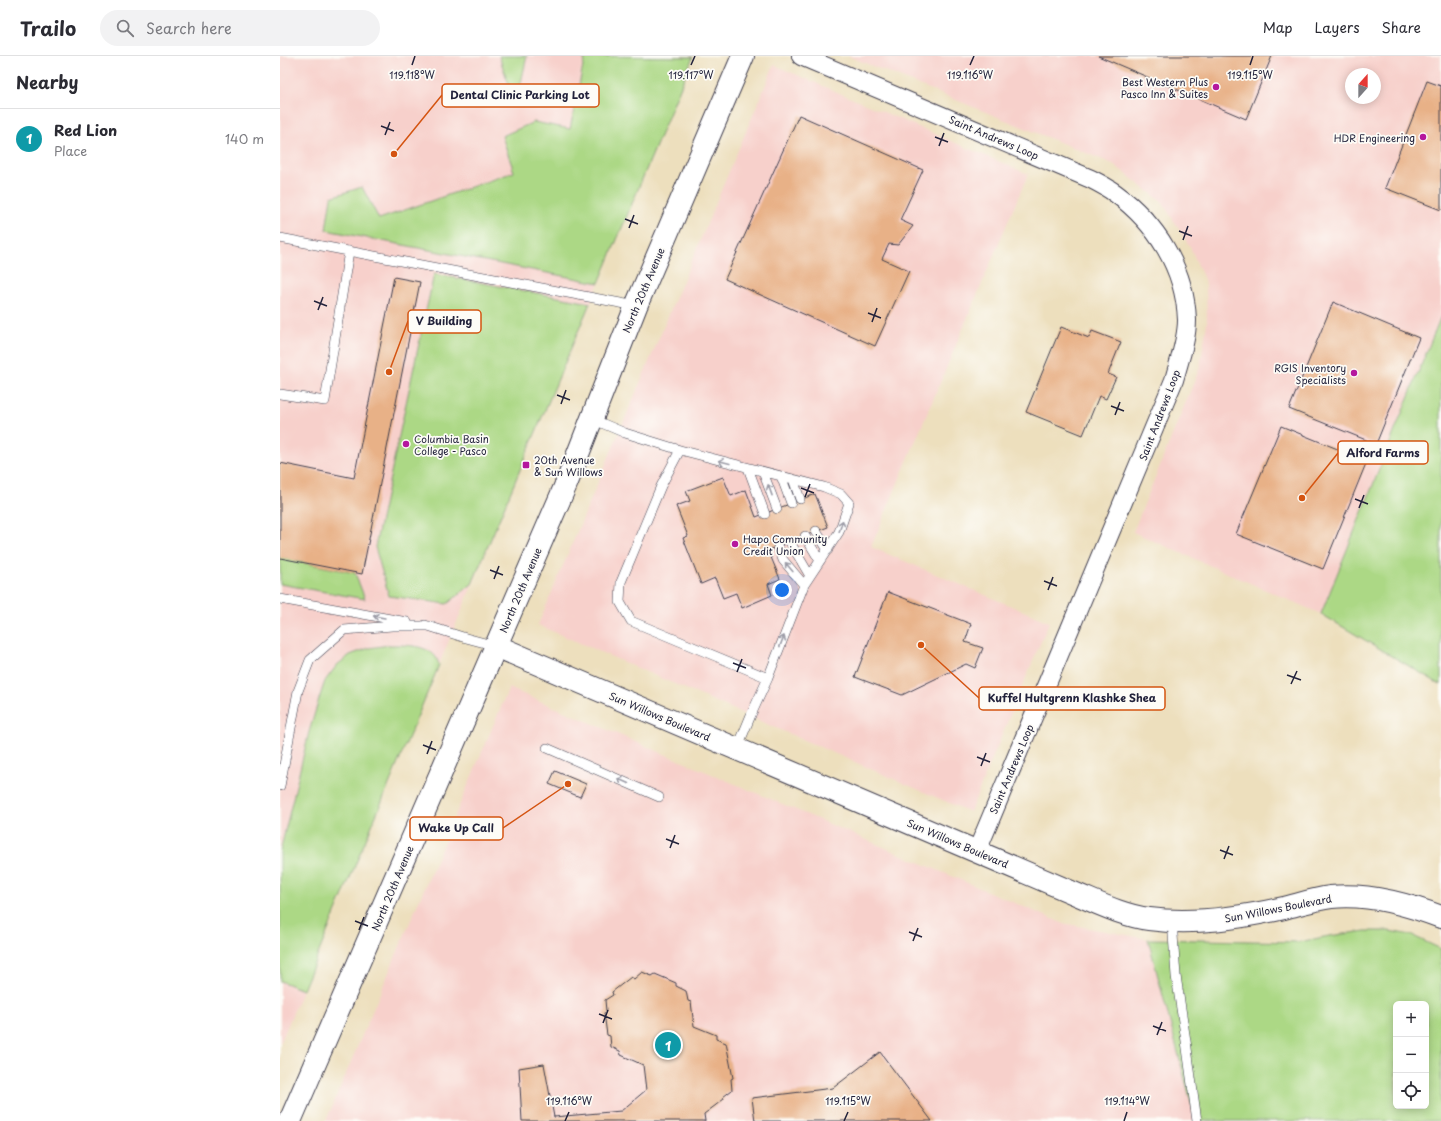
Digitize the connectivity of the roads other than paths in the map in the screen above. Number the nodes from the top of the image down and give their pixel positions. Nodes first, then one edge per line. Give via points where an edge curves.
1 (743, 56) edge
2 (801, 56) edge
3 (280, 238) edge
4 (349, 251) junction
5 (636, 306) junction
6 (280, 394) edge
7 (592, 419) junction
8 (680, 450) junction
9 (748, 468) junction
10 (763, 472) junction
11 (781, 476) junction
12 (793, 479) junction
13 (800, 499) dead end
14 (791, 503) dead end
15 (777, 509) dead end
16 (765, 514) dead end
17 (816, 531) dead end
18 (805, 536) dead end
19 (790, 542) dead end
20 (778, 546) dead end
21 (828, 550) junction
22 (820, 561) junction
23 (810, 576) junction
24 (804, 585) junction
25 (280, 599) edge
26 (431, 626) junction
27 (496, 646) junction
28 (768, 678) junction
29 (547, 748) dead end
30 (737, 750) junction
31 (280, 786) edge
32 (659, 797) dead end
33 (977, 851) junction
34 (1441, 916) edge
35 (1172, 920) junction
36 (290, 1121) edge
37 (1197, 1121) edge

1 - 5 main road, North 20th Avenue
2 - 33 street, Saint Andrews Loop via 1091,179 1114,192 1135,209 1156,233 1177,271 1184,296 1187,320 1183,348 1174,380
3 - 4 lane
4 - 5 lane
4 - 6 lane via 325,401
5 - 7 main road, North 20th Avenue
7 - 8 lane via 625,433
7 - 27 main road, North 20th Avenue
9 -> 8 lane
8 - 28 lane via 661,486 621,582 620,602 631,621
9 - 10 lane
9 - 16 lane
10 - 11 lane
15 -> 10 lane
11 - 12 lane
11 - 14 lane
12 - 13 lane
21 -> 12 lane via 839,532 849,503 841,494
17 - 21 lane
18 - 22 lane
19 - 23 lane
24 -> 20 lane via 783,560
21 - 22 lane
22 - 23 lane
23 - 24 lane
28 -> 24 lane
26 -> 25 lane
26 - 27 lane
26 - 31 lane via 344,630 310,660 298,691
27 - 30 main road, Sun Willows Boulevard
27 - 36 main road, North 20th Avenue
28 - 30 lane
32 -> 29 lane
30 - 33 main road, Sun Willows Boulevard
33 - 35 main road, Sun Willows Boulevard via 1129,915
34 - 35 main road, Sun Willows Boulevard via 1380,899 1332,897 1244,916
35 - 37 lane via 1176,976

